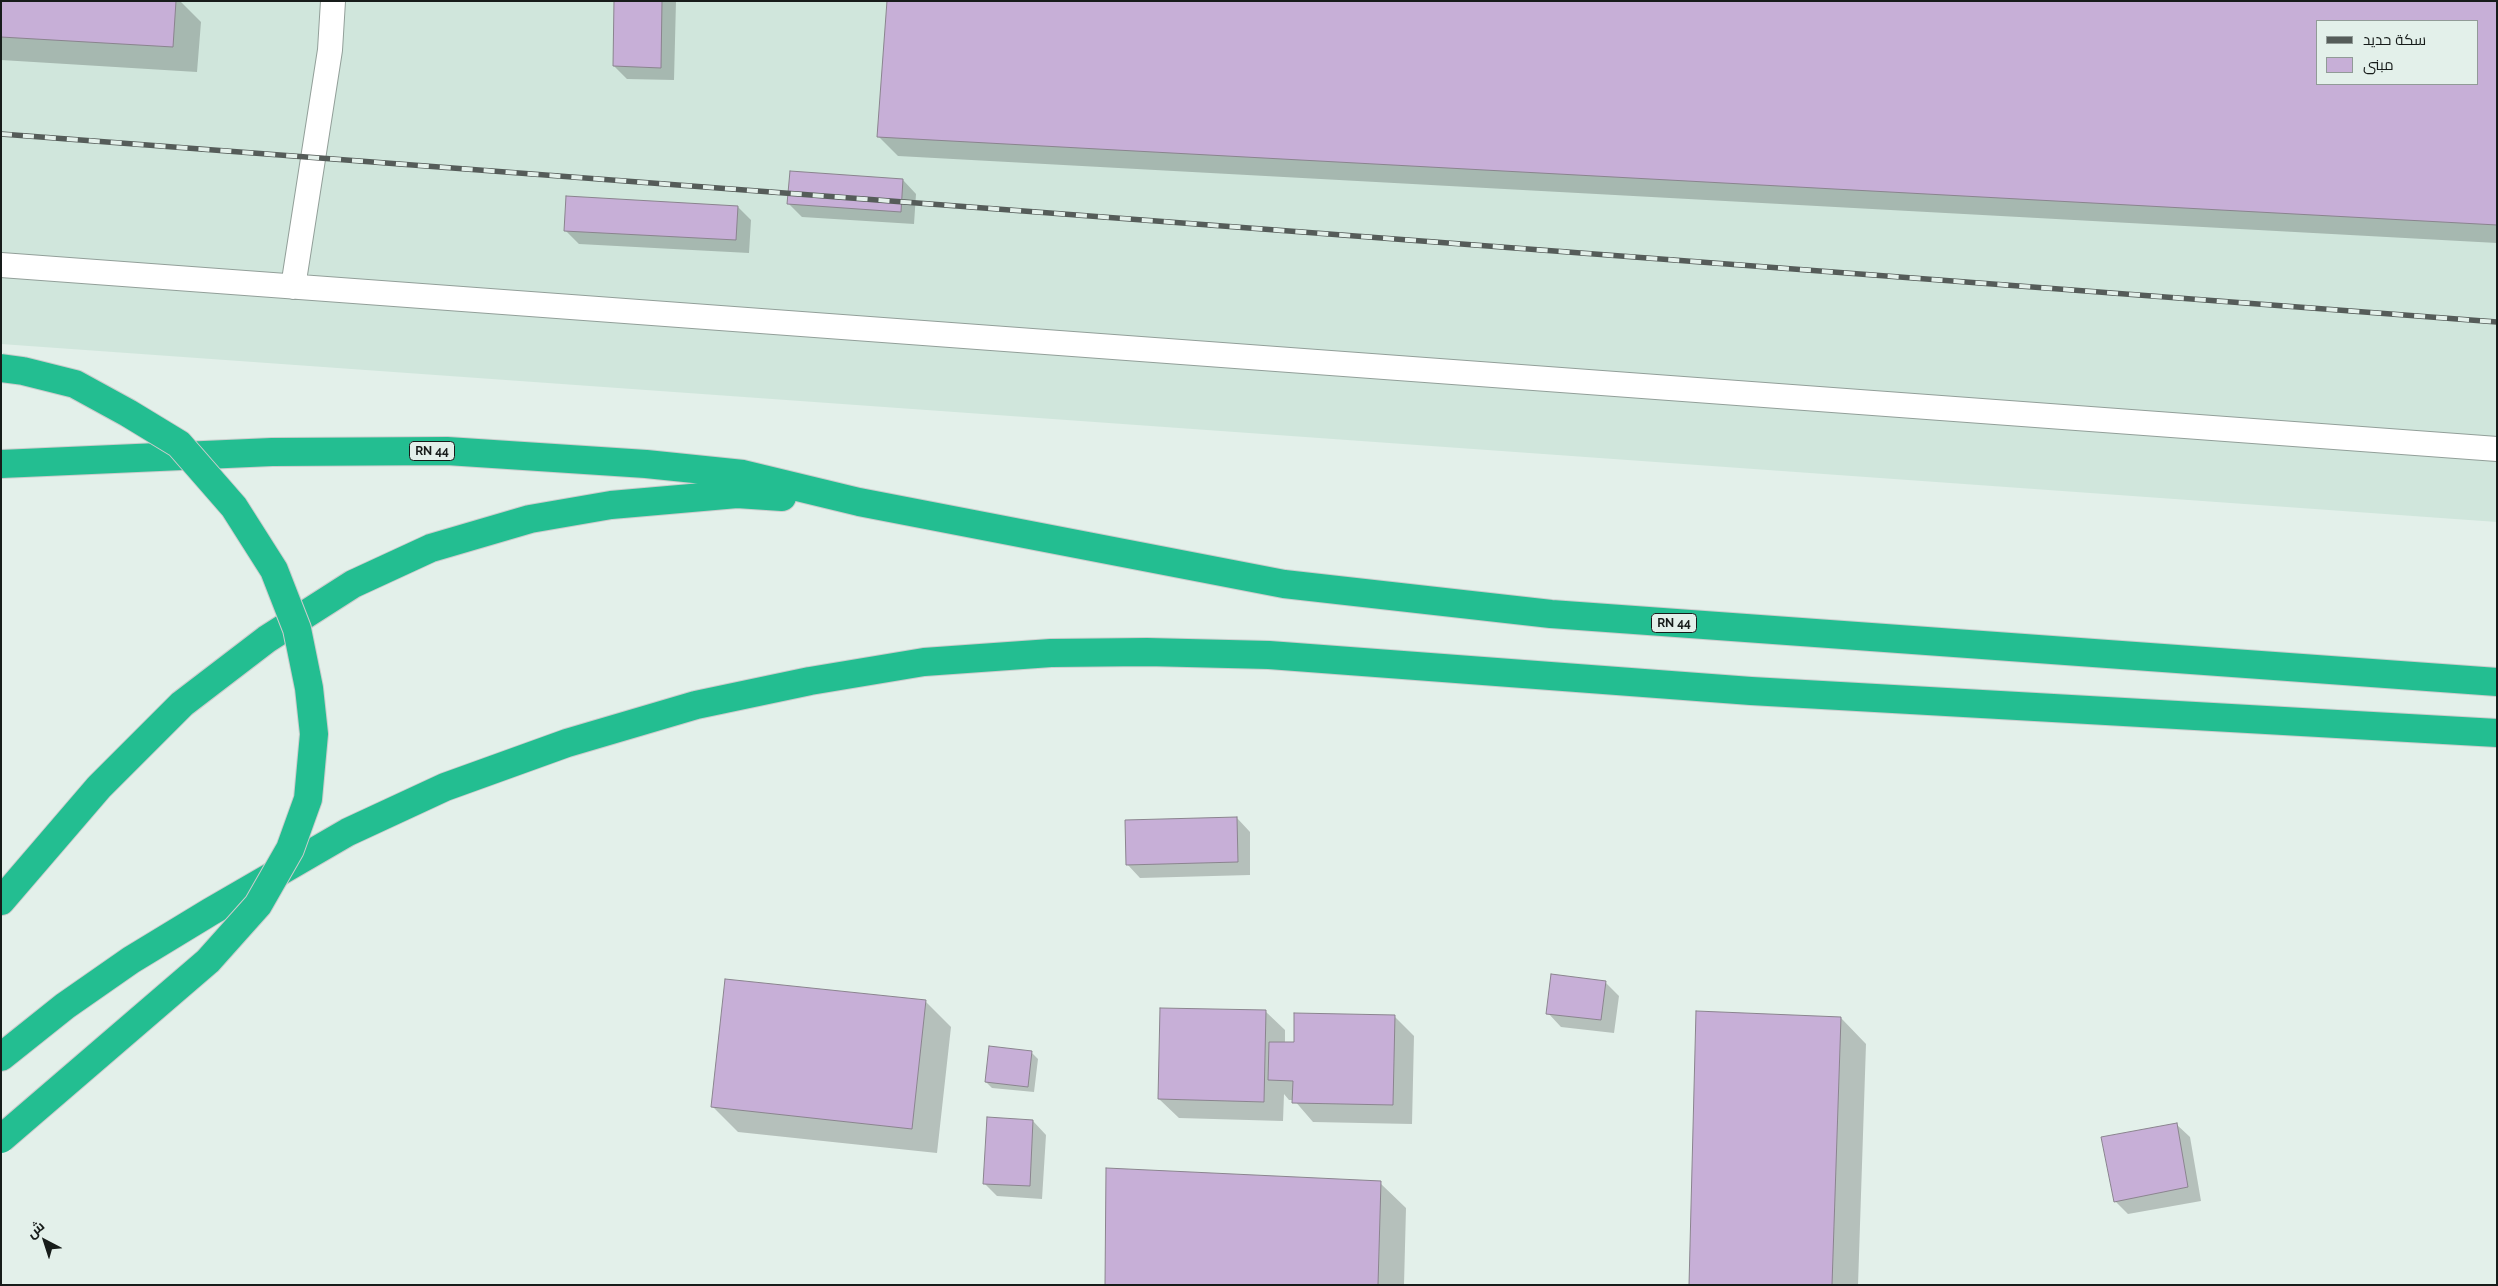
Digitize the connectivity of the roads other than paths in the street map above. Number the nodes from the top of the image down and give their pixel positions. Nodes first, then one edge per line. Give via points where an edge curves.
1 (333, 1) edge
2 (1, 265) edge
3 (293, 287) junction
4 (1, 368) edge
5 (2497, 449) edge
6 (1, 464) edge
7 (858, 502) junction
8 (2497, 682) edge
9 (2497, 733) edge
10 (1, 901) edge
11 (1, 1057) edge
12 (1, 1139) edge

1 - 3 lane via 330,50
2 - 3 lane
3 - 5 lane
4 - 12 highway, bridge via 75,384 128,413 179,444 234,507 274,570 297,629 314,734 308,799 290,849 258,905 208,961
6 - 7 highway, RN 44 via 272,452 446,450 743,474
7 - 8 highway, RN 44 via 1284,584 1551,614
7 - 10 highway via 737,494 612,505 530,519 431,548 353,584 267,639 182,704 99,787
9 - 11 highway via 1751,691 1269,655 1060,653 924,662 810,681 696,706 567,743 445,787 348,832 131,960 65,1006

